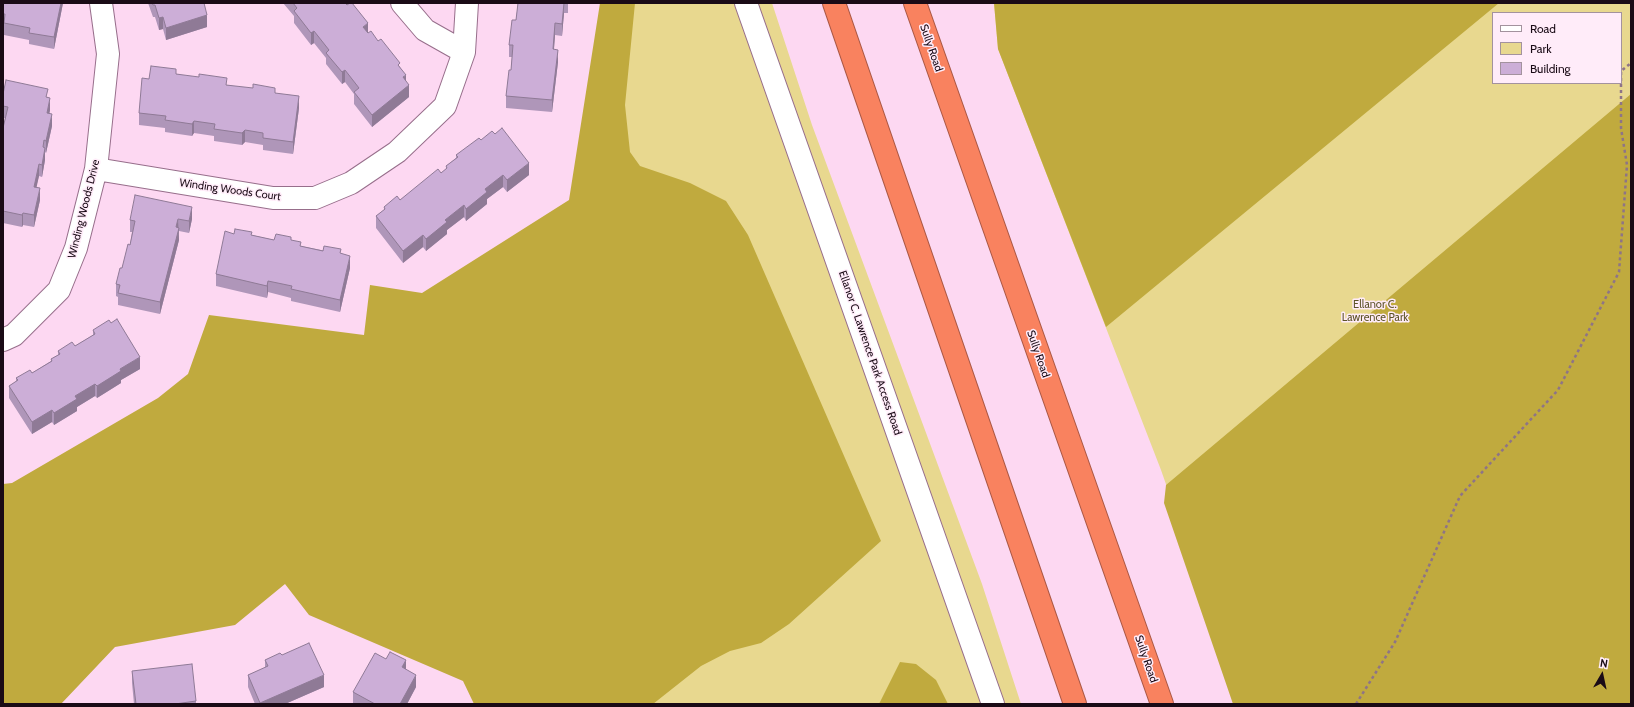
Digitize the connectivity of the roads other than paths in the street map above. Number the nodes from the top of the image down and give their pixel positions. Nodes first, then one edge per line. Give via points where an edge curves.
1 (101, 3) edge
2 (402, 3) edge
3 (467, 3) edge
4 (746, 3) edge
5 (834, 3) edge
6 (915, 3) edge
7 (464, 52) junction
8 (96, 169) junction
9 (3, 340) edge
10 (993, 704) edge
11 (1075, 704) edge
12 (1162, 704) edge

1 - 8 street, Winding Woods Drive via 108,54
2 - 7 street via 425,30
3 - 7 street, Winding Woods Court
4 - 10 street, Ellanor C. Lawrence Park Access Road
5 - 11 highway
6 - 12 highway, Sully Road
7 - 8 street, Winding Woods Court via 445,106 397,152 350,183 315,198 273,198
8 - 9 street, Winding Woods Drive via 76,248 59,290 14,335

